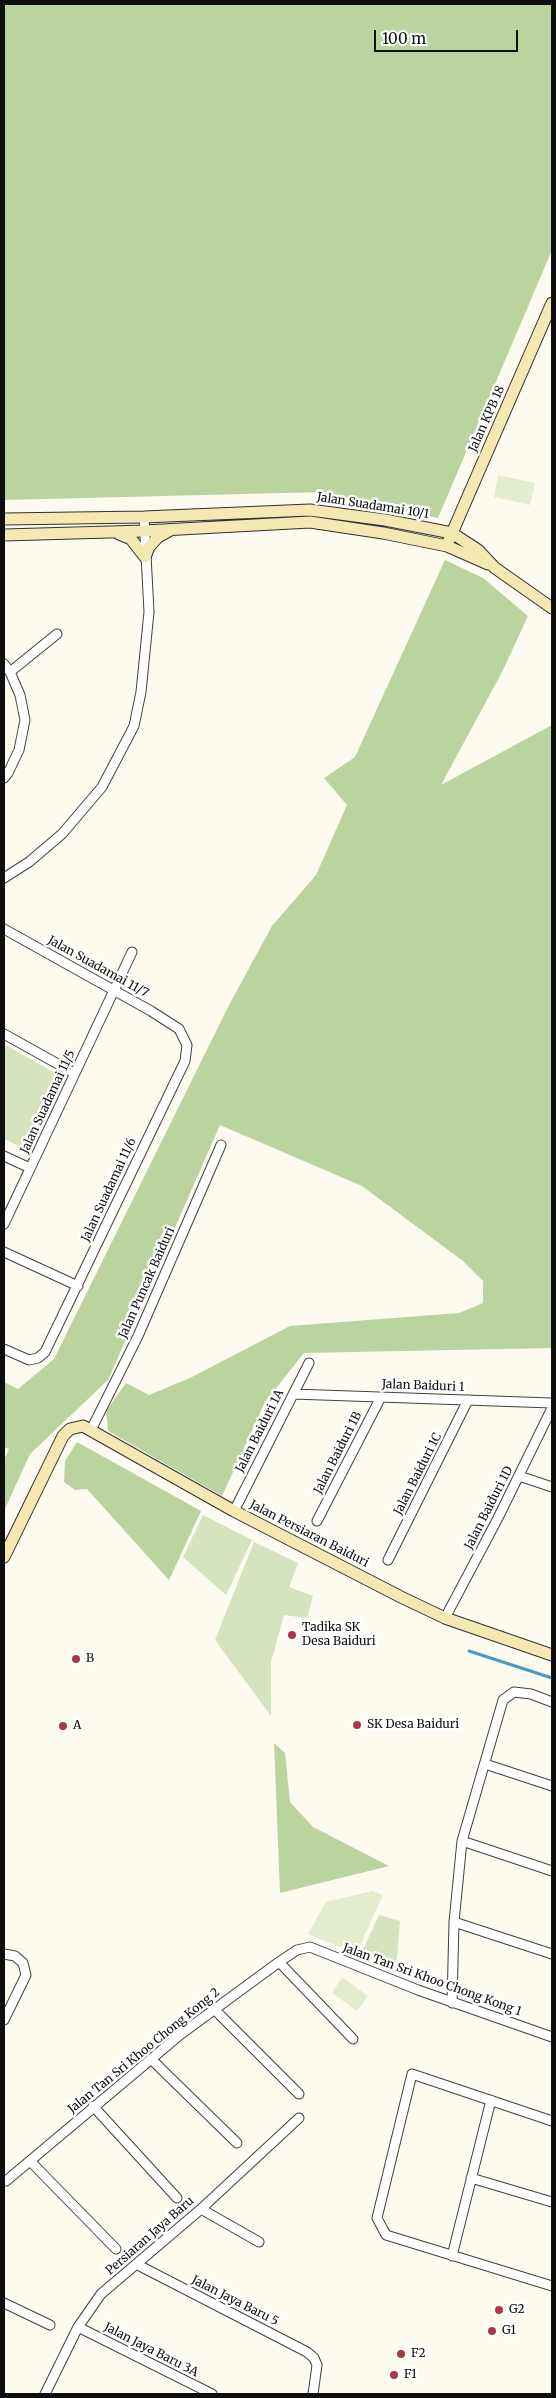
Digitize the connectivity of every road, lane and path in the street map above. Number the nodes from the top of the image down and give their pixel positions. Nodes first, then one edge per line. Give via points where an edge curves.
1 (552, 303) edge
2 (144, 517) junction
3 (4, 519) edge
4 (171, 530) junction
5 (116, 532) junction
6 (144, 532) junction
7 (452, 533) junction
8 (4, 535) edge
9 (447, 546) junction
10 (145, 557) junction
11 (495, 568) junction
12 (552, 608) edge
13 (57, 634) dead end
14 (4, 664) edge
15 (10, 672) junction
16 (4, 778) edge
17 (4, 878) edge
18 (4, 929) edge
19 (132, 952) dead end
20 (113, 990) junction
21 (180, 1029) joint
22 (4, 1034) edge
23 (74, 1073) junction
24 (221, 1145) dead end
25 (4, 1156) edge
26 (30, 1168) junction
27 (4, 1224) edge
28 (4, 1252) edge
29 (78, 1286) junction
30 (4, 1349) edge
31 (309, 1363) dead end
32 (293, 1394) junction
33 (381, 1397) junction
34 (468, 1400) junction
35 (552, 1403) edge
36 (552, 1408) edge
37 (91, 1430) junction
38 (519, 1476) junction
39 (552, 1487) edge
40 (234, 1511) junction
41 (317, 1521) dead end
42 (4, 1557) edge
43 (388, 1560) dead end
44 (445, 1618) junction
45 (552, 1655) edge
46 (552, 1702) edge
47 (484, 1764) junction
48 (552, 1786) edge
49 (462, 1841) junction
50 (552, 1871) edge
51 (454, 1922) junction
52 (304, 1948) joint
53 (4, 1954) edge
54 (552, 1954) edge
55 (279, 1962) junction
56 (452, 2003) junction
57 (214, 2009) junction
58 (4, 2020) edge
59 (552, 2037) edge
60 (353, 2039) dead end
61 (150, 2059) junction
62 (299, 2094) dead end
63 (491, 2100) junction
64 (92, 2106) junction
65 (299, 2118) dead end
66 (552, 2121) edge
67 (237, 2143) dead end
68 (30, 2161) junction
69 (472, 2178) junction
70 (6, 2181) dead end
71 (177, 2198) dead end
72 (552, 2202) edge
73 (201, 2209) junction
74 (259, 2242) dead end
75 (116, 2249) dead end
76 (452, 2256) junction
77 (136, 2264) junction
78 (552, 2286) edge
79 (4, 2303) edge
80 (50, 2325) dead end
81 (78, 2327) junction
82 (45, 2394) edge
83 (212, 2394) edge
84 (313, 2394) edge

1 - 7 street, Jalan KPB 18
2 - 3 street, Jalan Suadamai 10/1
2 - 6 street
2 - 7 street, Jalan Suadamai 10/1 via 310,510
4 - 6 street, Jalan Suadamai 10/1
4 - 9 street, Jalan Suadamai 10/1 via 310,522
4 - 10 street via 158,537
5 - 6 street, Jalan Suadamai 10/1
5 - 8 street, Jalan Suadamai 10/1
5 - 10 street via 131,539
6 - 10 street
7 - 9 street, Jalan KPB 18
7 - 11 street, Jalan Suadamai 10/1 via 478,550
9 - 11 street, Jalan Suadamai 10/1
10 - 17 street via 149,612 141,692 134,726 102,787 62,834
11 - 12 street, Jalan Suadamai 10/1
13 - 15 street
14 - 15 street
15 - 16 street via 20,695 25,720 20,750
18 - 20 street, Jalan Suadamai 11/7
19 - 20 street, Jalan Suadamai 11/5
20 - 21 street, Jalan Suadamai 11/7
20 - 23 street, Jalan Suadamai 11/5
21 - 29 street, Jalan Suadamai 11/6 via 187,1045 185,1061
22 - 23 street
23 - 26 street, Jalan Suadamai 11/5
24 - 37 street, Jalan Puncak Baiduri via 138,1336
25 - 26 street
26 - 27 street, Jalan Suadamai 11/5
28 - 29 street
29 - 30 street, Jalan Suadamai 11/6 via 45,1352 38,1358 29,1360
31 - 32 street, Jalan Baiduri 1A
32 - 33 street, Jalan Baiduri 1
32 - 40 street, Jalan Baiduri 1A
33 - 34 street, Jalan Baiduri 1
33 - 41 street, Jalan Baiduri 1B
34 - 35 street, Jalan Baiduri 1
34 - 43 street, Jalan Baiduri 1C
36 - 38 street, Jalan Baiduri 1D
37 - 40 street, Jalan Persiaran Baiduri
37 - 42 street via 77,1426 63,1436
38 - 39 street
38 - 44 street, Jalan Baiduri 1D
40 - 44 street, Jalan Persiaran Baiduri
44 - 45 street, Jalan Persiaran Baiduri
46 - 47 street via 514,1692 503,1700
47 - 48 street
47 - 49 street
49 - 50 street
49 - 51 street
51 - 54 street
51 - 56 street
52 - 55 street, Jalan Tan Sri Khoo Chong Kong 2
52 - 56 street, Jalan Tan Sri Khoo Chong Kong 1 via 310,1947
53 - 58 street via 15,1956 24,1963 26,1975
55 - 57 street, Jalan Tan Sri Khoo Chong Kong 2
55 - 60 street
56 - 59 street, Jalan Tan Sri Khoo Chong Kong 1
57 - 61 street, Jalan Tan Sri Khoo Chong Kong 2
57 - 62 street
61 - 64 street, Jalan Tan Sri Khoo Chong Kong 2
61 - 67 street
63 - 66 street
63 - 69 street
63 - 76 street via 412,2074 378,2218 386,2235
64 - 68 street, Jalan Tan Sri Khoo Chong Kong 2
64 - 71 street
65 - 73 street, Persiaran Jaya Baru
68 - 70 street, Jalan Tan Sri Khoo Chong Kong 2
68 - 75 street
69 - 72 street
69 - 76 street
73 - 74 street
73 - 77 street, Persiaran Jaya Baru
76 - 78 street
77 - 81 street, Persiaran Jaya Baru via 100,2294
77 - 84 street, Jalan Jaya Baru 5 via 307,2352 317,2366
79 - 80 street
81 - 82 street, Persiaran Jaya Baru
81 - 83 street, Jalan Jaya Baru 3A

